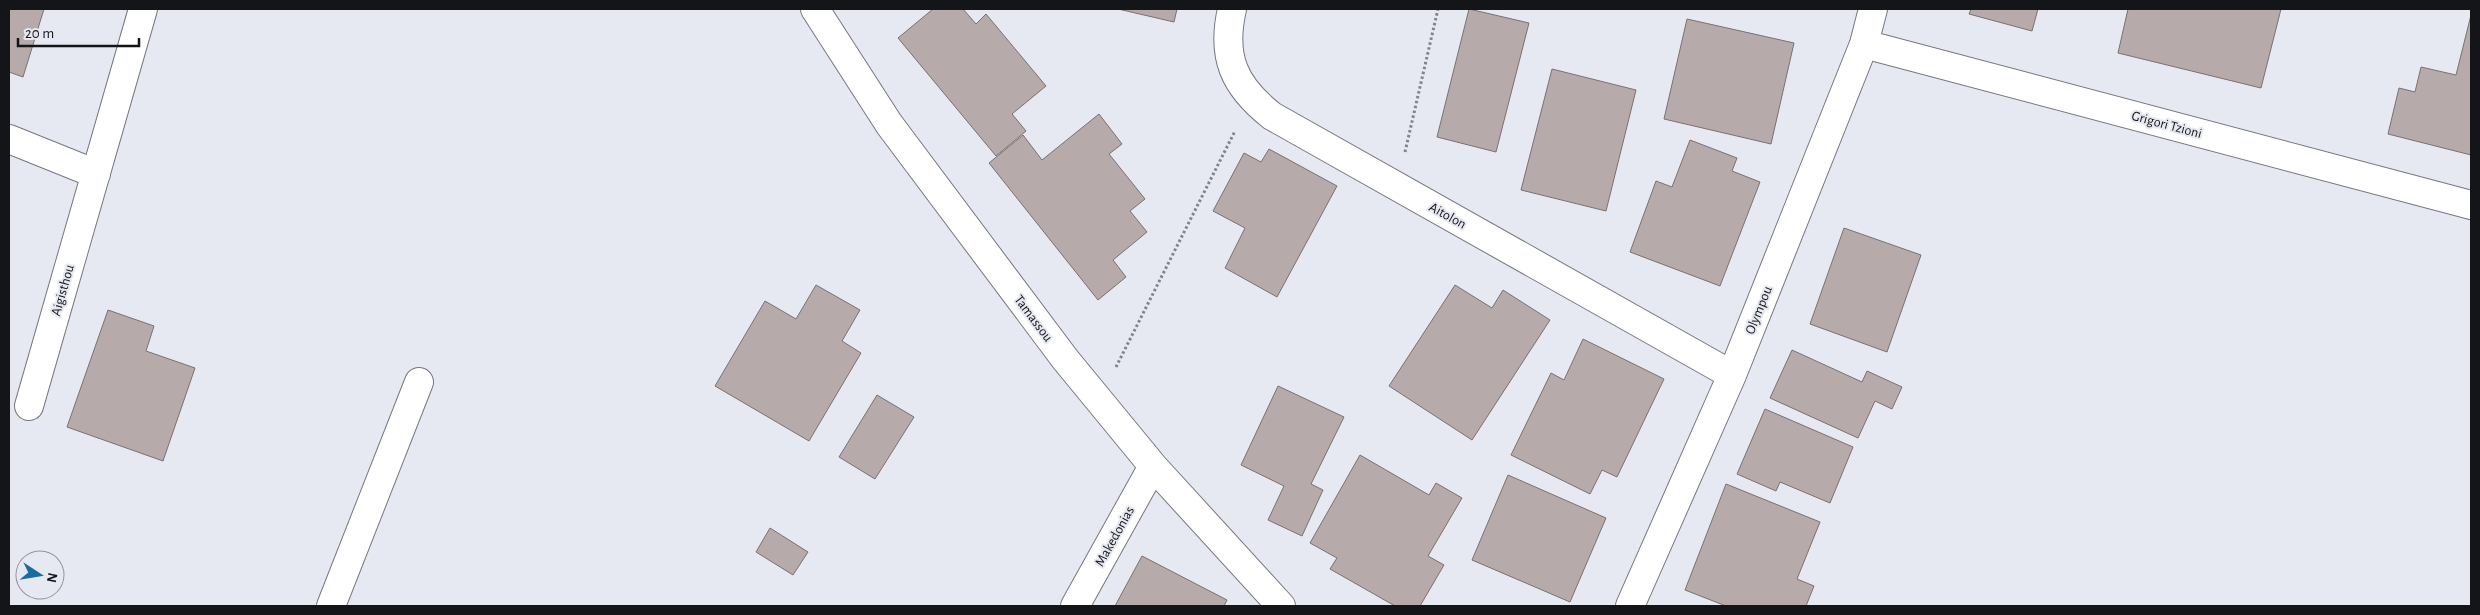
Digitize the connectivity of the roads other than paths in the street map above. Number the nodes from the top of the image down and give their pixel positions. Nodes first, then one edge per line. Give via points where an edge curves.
1 (143, 9) edge
2 (815, 9) edge
3 (1232, 9) edge
4 (1874, 9) edge
5 (1864, 44) junction
6 (9, 139) edge
7 (96, 174) junction
8 (2471, 205) edge
9 (1732, 375) junction
10 (419, 382) dead end
11 (29, 406) dead end
12 (1153, 466) junction
13 (331, 606) edge
14 (1075, 606) edge
15 (1281, 606) edge
16 (1630, 606) edge

1 - 7 street, Aigisthou
2 - 12 street, Tamassou via 888,124 980,248
3 - 9 street, Aitolon via 1228,51 1237,77 1251,100 1272,116
4 - 5 street, Olympou
5 - 8 street, Grigori Tzioni
5 - 9 street, Olympou
6 - 7 street
7 - 11 street, Aigisthou
9 - 16 street, Olympou
10 - 13 street
12 - 14 street, Makedonias
12 - 15 street, Tamassou

